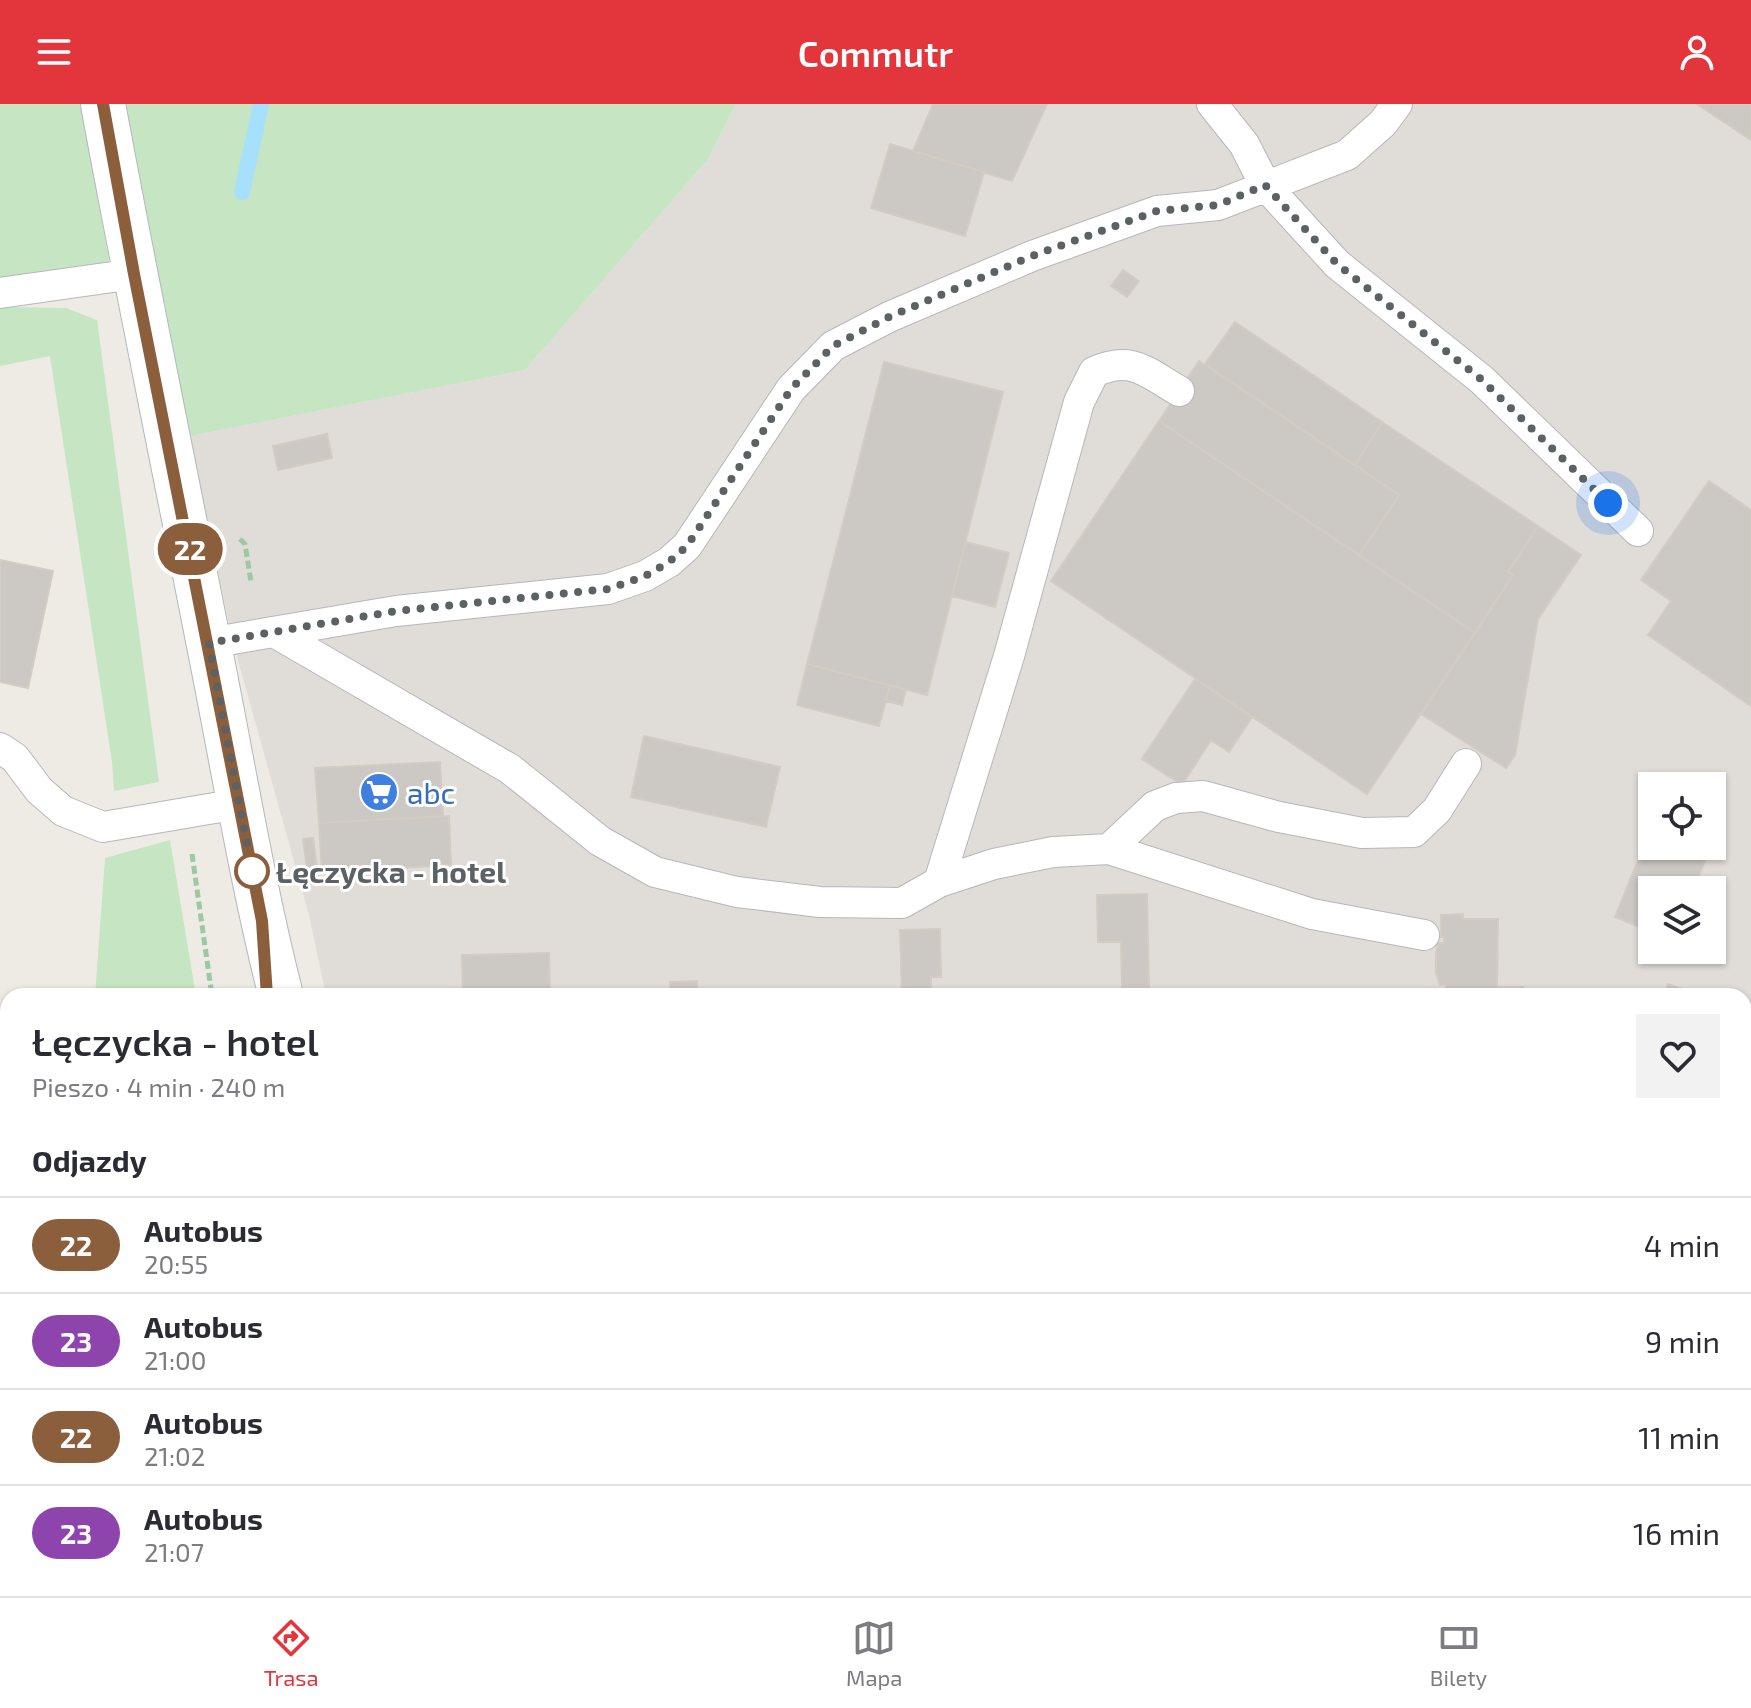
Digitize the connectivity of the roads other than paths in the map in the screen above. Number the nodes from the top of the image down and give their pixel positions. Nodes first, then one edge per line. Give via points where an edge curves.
1 (103, 104) edge
2 (1212, 104) edge
3 (1397, 104) edge
4 (1265, 185) junction
5 (134, 274) junction
6 (0, 293) edge
7 (1179, 391) dead end
8 (1638, 531) dead end
9 (274, 632) junction
10 (209, 643) junction
11 (0, 748) edge
12 (1466, 764) dead end
13 (238, 804) junction
14 (1109, 849) junction
15 (939, 882) junction
16 (262, 921) junction
17 (1424, 935) dead end
18 (266, 988) edge
19 (279, 988) edge

1 - 5 main road
2 - 4 lane via 1244,144
3 - 4 lane via 1347,155
4 - 8 lane via 1337,264 1482,380
4 - 9 lane via 1218,205 1157,211 1032,256 833,346 791,389 687,546 645,576 608,589 396,611
5 - 6 lane
5 - 10 main road
7 - 15 lane via 1134,365 1112,364 1094,372 1079,402
9 - 10 lane
9 - 15 lane via 510,769 600,841 655,872 737,892 820,902 902,903
10 - 13 main road
11 - 13 lane via 63,811 103,827
12 - 14 lane via 1437,810 1414,832 1362,833 1203,796 1155,806
13 - 16 main road
14 - 15 lane via 1053,852
14 - 17 lane via 1312,914
16 - 18 main road
16 - 19 main road

